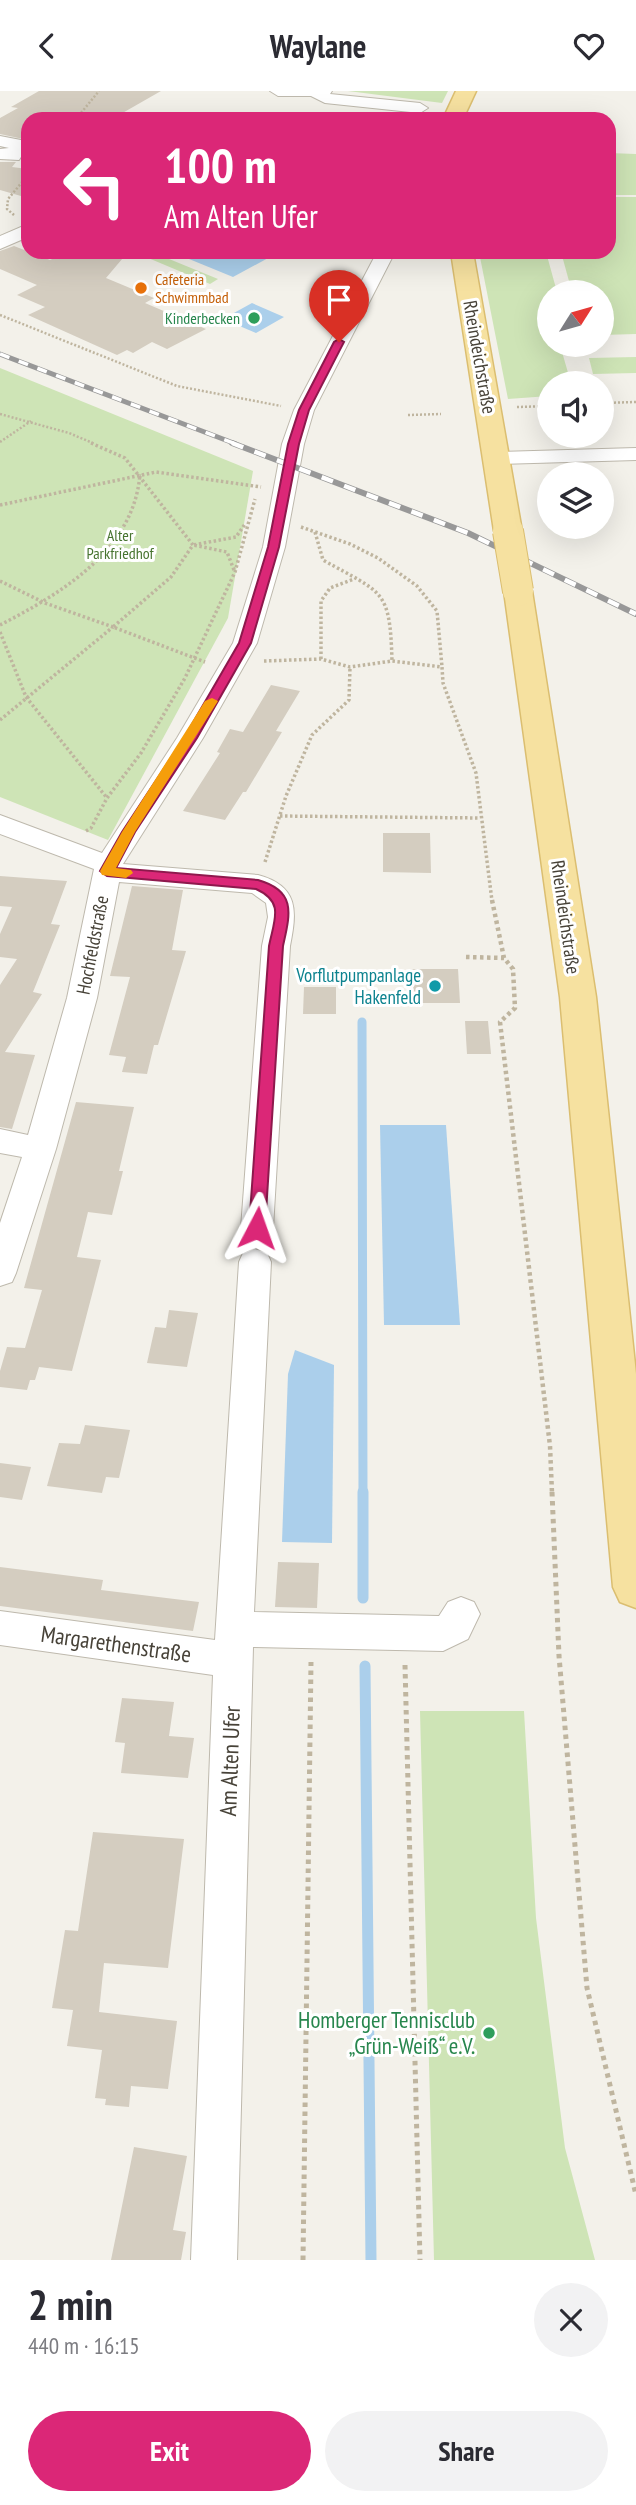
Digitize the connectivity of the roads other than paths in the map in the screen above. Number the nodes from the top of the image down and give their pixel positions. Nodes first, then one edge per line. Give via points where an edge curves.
1 (278, 91) edge
2 (466, 91) edge
3 (321, 92) edge
4 (420, 108) dead end
5 (456, 112) edge
6 (0, 141) edge
7 (0, 154) edge
8 (21, 225) edge
9 (0, 243) edge
10 (382, 259) edge
11 (463, 259) edge
12 (636, 454) edge
13 (497, 458) junction
14 (0, 824) edge
15 (108, 868) junction
16 (0, 1141) edge
17 (40, 1149) junction
18 (0, 1273) edge
19 (636, 1587) edge
20 (461, 1614) dead end
21 (0, 1628) edge
22 (234, 1644) junction
23 (214, 2260) edge

1 - 3 street
2 - 5 main road
3 - 4 street via 325,98
6 - 7 street via 20,145 13,156
8 - 9 street
10 - 15 street, Hochfeldstraße via 304,410 274,547 245,643
11 - 13 main road, Rheindeichstraße
12 - 13 street
13 - 19 main road, Rheindeichstraße, bridge via 578,997
14 - 15 street
15 - 17 street, Hochfeldstraße via 82,998
15 - 22 street, Am Alten Ufer via 258,884 275,892 284,909 276,946
16 - 17 street
17 - 18 street, Hochfeldstraße
20 - 22 street, Margarethenstraße via 455,1627 443,1634 312,1630
21 - 22 street, Margarethenstraße
22 - 23 street, Am Alten Ufer

